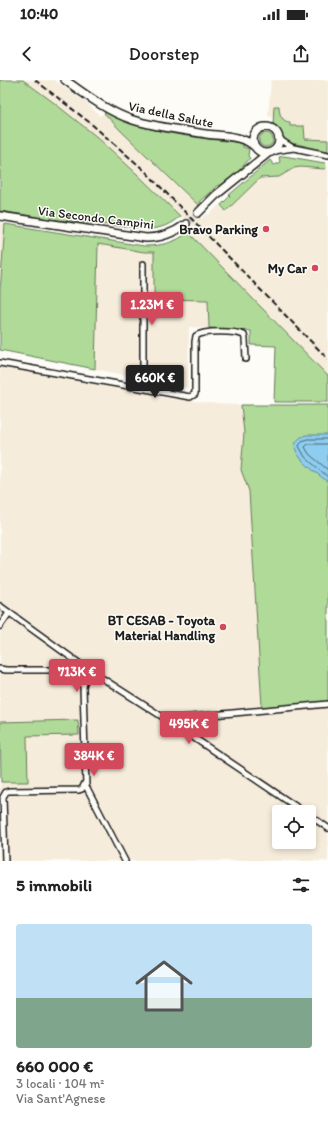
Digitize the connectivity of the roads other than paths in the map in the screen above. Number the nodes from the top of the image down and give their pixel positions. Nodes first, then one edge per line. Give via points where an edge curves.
1 (65, 80) edge
2 (255, 134) junction
3 (279, 136) junction
4 (235, 138) junction
5 (294, 148) junction
6 (256, 149) junction
7 (270, 153) junction
8 (328, 154) edge
9 (252, 165) junction
10 (198, 213) tunnel mouth
11 (0, 216) edge
12 (186, 224) tunnel mouth
13 (143, 264) dead end
14 (246, 359) dead end
15 (0, 363) edge
16 (143, 388) junction
17 (0, 606) edge
18 (9, 613) junction
19 (0, 626) edge
20 (83, 666) junction
21 (0, 669) edge
22 (96, 674) junction
23 (81, 676) junction
24 (83, 687) junction
25 (328, 704) edge
26 (169, 721) junction
27 (85, 783) junction
28 (0, 791) edge
29 (9, 791) junction
30 (1, 795) edge
31 (294, 805) edge
32 (316, 820) edge
33 (328, 828) edge
34 (5, 861) edge
35 (125, 861) edge

1 - 4 street, Via della Salute via 103,106 129,119
2 - 3 street via 266,127 274,129
2 - 4 street, Via della Salute
2 - 6 street via 253,140
3 - 5 street via 282,142
3 - 7 street via 279,145
4 - 6 street, Via della Salute via 251,143
5 - 7 street
5 - 8 street
6 - 7 street
6 - 9 street
7 - 9 street
9 - 10 street
11 - 12 street, Via Secondo Campini via 146,238 161,237
13 - 16 street
14 - 16 street via 244,335 201,333 196,336 193,396
15 - 16 street
17 - 18 street
18 - 19 street
18 - 20 street
20 - 22 street
20 - 23 street
21 - 23 street via 74,670
22 - 24 street via 85,679
22 - 26 street
23 - 24 street
24 - 27 street
25 - 26 street
26 - 31 street
27 - 29 street via 82,789 78,790
27 - 35 street
28 - 29 street
29 - 30 street
30 - 34 street
32 - 33 street

